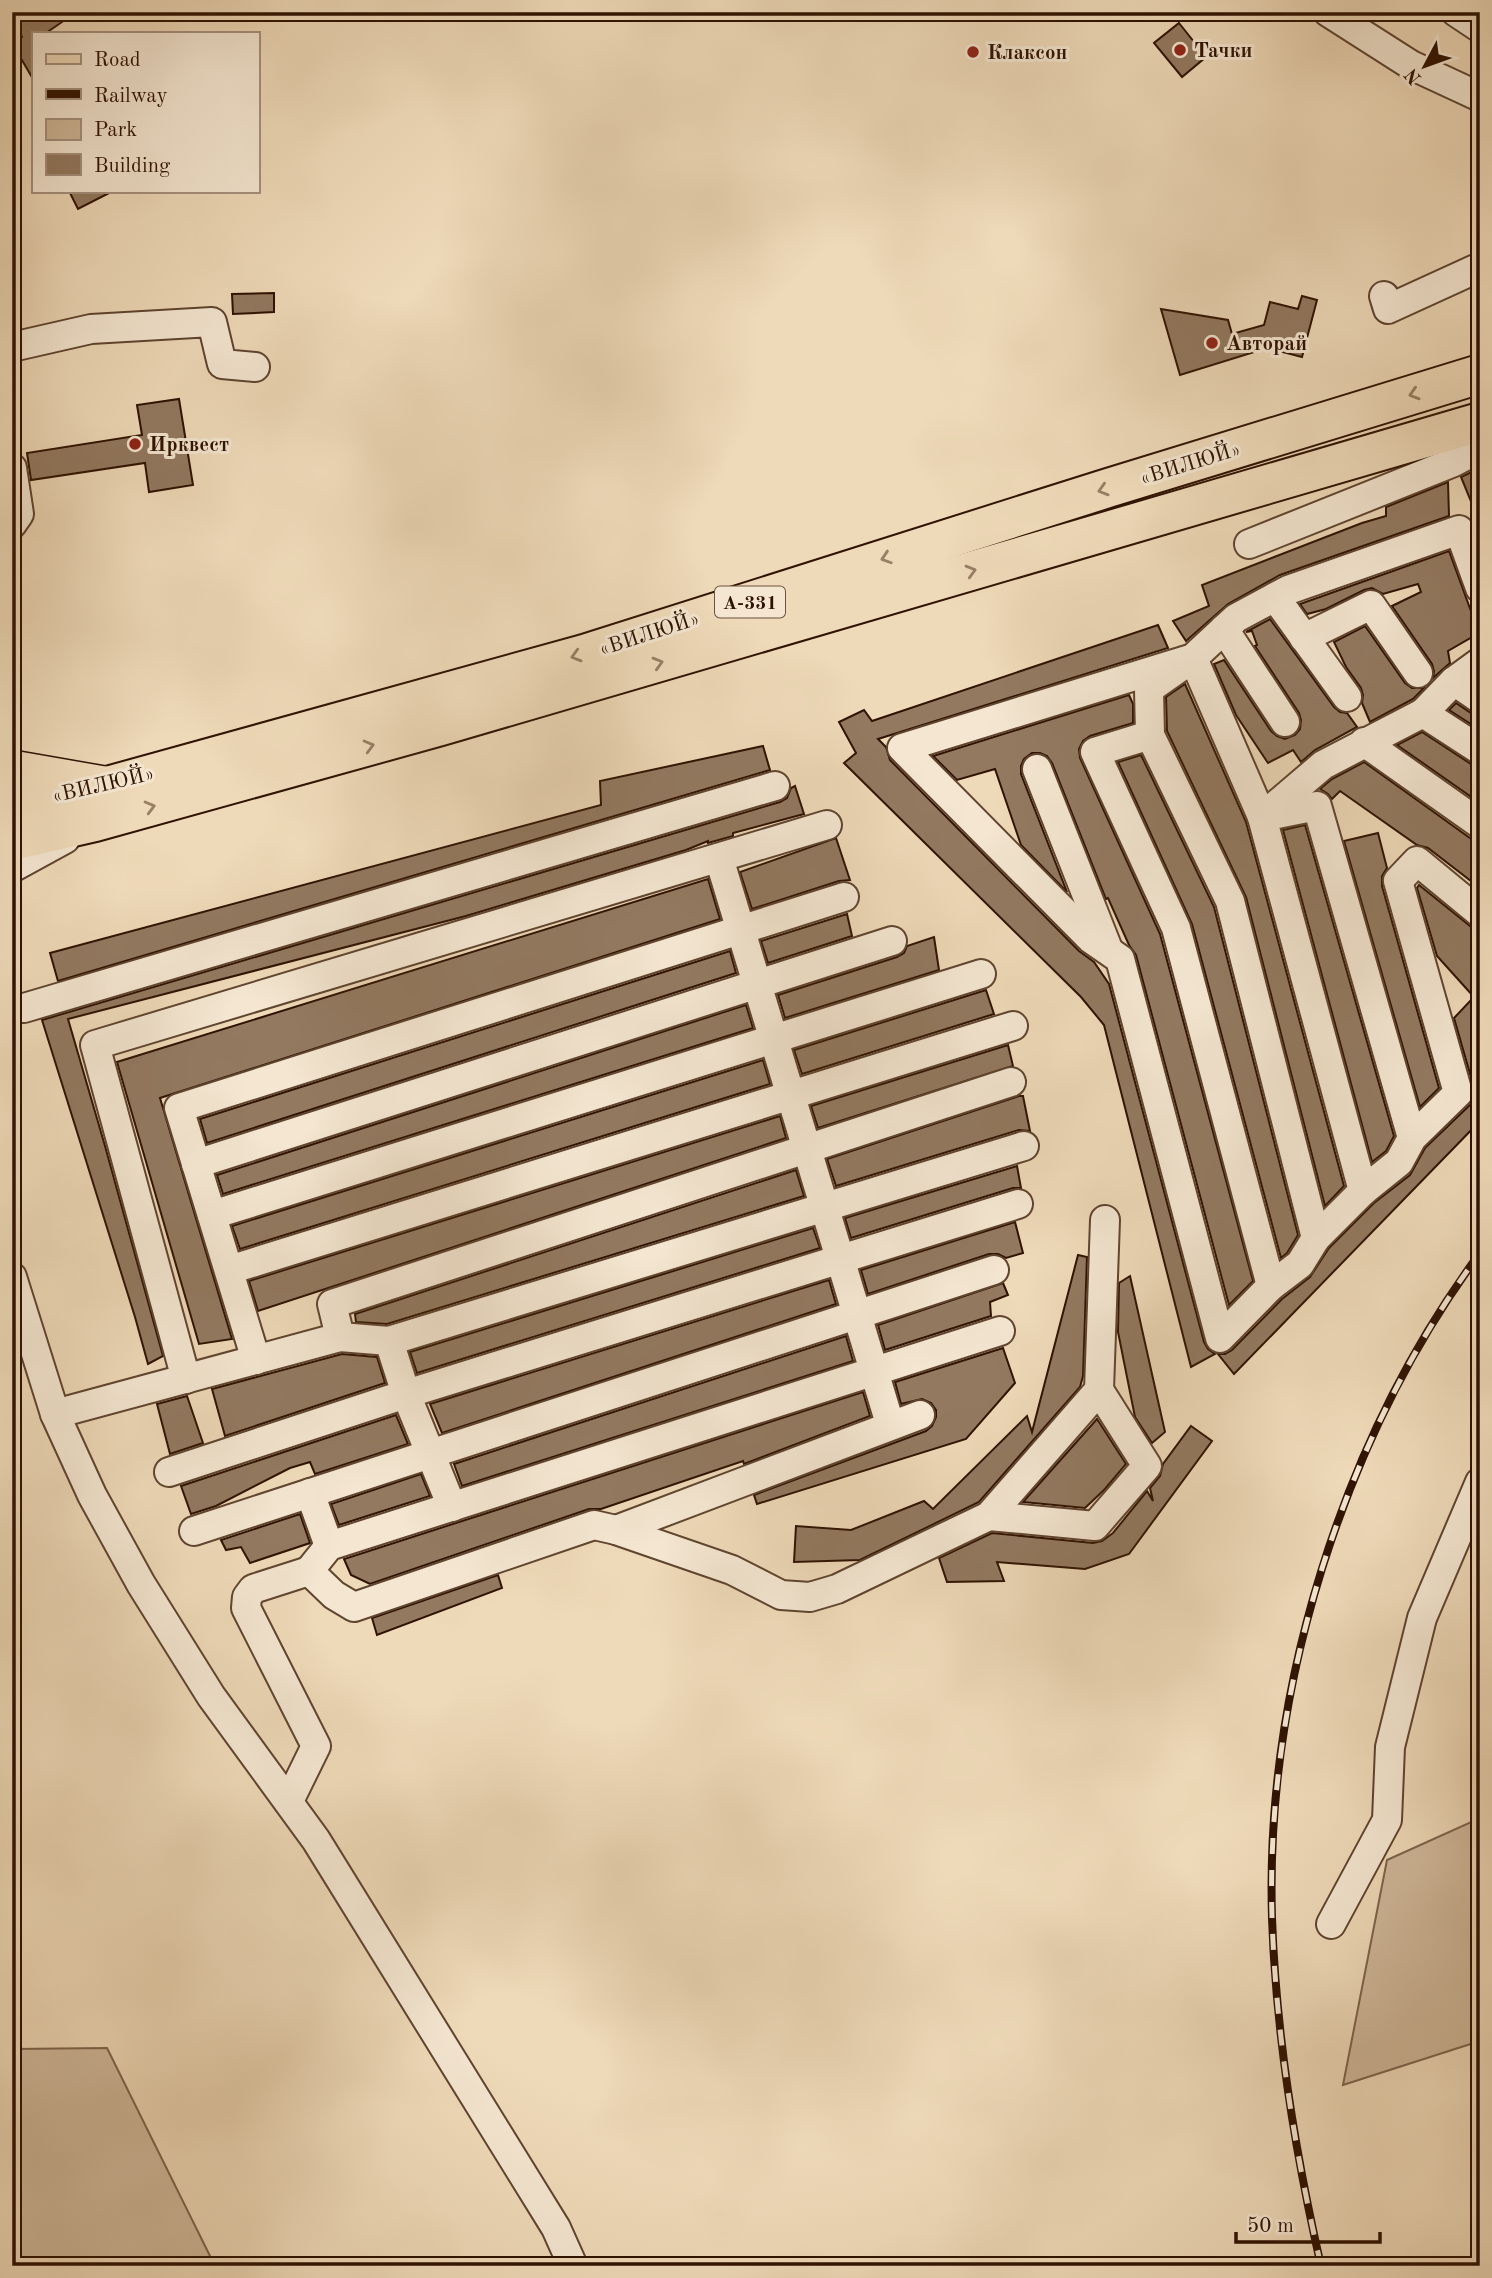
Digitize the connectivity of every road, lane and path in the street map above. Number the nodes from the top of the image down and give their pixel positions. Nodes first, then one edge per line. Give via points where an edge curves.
1 (1328, 12) edge
2 (1456, 12) edge
3 (1480, 28) edge
4 (1480, 97) edge
5 (1480, 267) edge
6 (1384, 296) dead end
7 (12, 347) edge
8 (255, 367) dead end
9 (1480, 374) edge
10 (1480, 422) edge
11 (1480, 448) edge
12 (12, 468) edge
13 (12, 524) edge
14 (1249, 544) dead end
15 (1480, 588) edge
16 (1275, 597) junction
17 (1224, 629) junction
18 (1304, 638) junction
19 (1193, 658) junction
20 (1480, 662) edge
21 (1419, 673) dead end
22 (1454, 681) junction
23 (1348, 697) dead end
24 (1480, 699) edge
25 (1423, 713) junction
26 (1285, 722) dead end
27 (1150, 735) junction
28 (1364, 742) junction
29 (1480, 750) edge
30 (12, 768) edge
31 (1037, 769) dead end
32 (111, 785) junction
33 (775, 786) dead end
34 (12, 804) edge
35 (1262, 817) junction
36 (95, 822) junction
37 (1480, 824) edge
38 (827, 825) dead end
39 (12, 841) edge
40 (719, 858) junction
41 (12, 868) edge
42 (844, 897) dead end
43 (1480, 913) edge
44 (740, 930) junction
45 (892, 941) dead end
46 (1109, 951) junction
47 (981, 974) dead end
48 (757, 985) junction
49 (12, 1008) edge
50 (1013, 1026) dead end
51 (774, 1039) junction
52 (1011, 1082) dead end
53 (790, 1096) junction
54 (1412, 1138) junction
55 (1024, 1146) dead end
56 (807, 1149) junction
57 (196, 1164) junction
58 (1363, 1192) junction
59 (1018, 1204) dead end
60 (824, 1208) junction
61 (212, 1215) junction
62 (1105, 1220) dead end
63 (1316, 1238) junction
64 (840, 1259) junction
65 (229, 1270) junction
66 (994, 1270) dead end
67 (12, 1278) edge
68 (1271, 1286) junction
69 (857, 1315) junction
70 (1000, 1331) dead end
71 (340, 1337) junction
72 (389, 1341) junction
73 (256, 1360) junction
74 (874, 1371) junction
75 (186, 1379) junction
76 (1099, 1390) junction
77 (406, 1394) junction
78 (55, 1414) junction
79 (887, 1414) dead end
80 (920, 1415) dead end
81 (430, 1454) junction
82 (169, 1472) dead end
83 (1480, 1482) edge
84 (310, 1493) junction
85 (452, 1507) junction
86 (989, 1516) junction
87 (616, 1530) junction
88 (194, 1531) dead end
89 (329, 1546) junction
90 (309, 1570) junction
91 (289, 1801) junction
92 (1331, 1924) dead end
93 (573, 2266) edge

1 - 4 street via 1411,65
2 - 3 street
5 - 6 street via 1388,309
7 - 8 street via 91,329 212,323 222,364
9 -> 32 highway, «ВИЛЮЙ» / А-331 via 584,654
36 -> 10 highway, «ВИЛЮЙ» / А-331 via 441,726
11 - 14 street
12 - 13 street via 19,514
15 - 16 street via 1459,530
16 - 17 street
16 - 18 street
17 - 19 street
17 - 26 street
18 - 21 street via 1371,605
18 - 23 street
19 - 27 street via 1149,688
19 - 35 street
19 - 46 street via 902,748 1091,939
20 - 22 street
22 - 24 street
22 - 25 street
25 - 28 street
25 - 29 street
27 - 63 street via 1230,901
27 - 68 street via 1095,752 1176,928
28 - 35 street via 1323,765
28 - 37 street
30 - 32 main road
31 - 46 street
32 - 34 highway, «ВИЛЮЙ» / А-331
33 - 49 street via 24,1009
35 - 54 street via 1318,806
35 - 58 street
36 - 39 highway, «ВИЛЮЙ» / А-331
36 - 41 street
38 - 40 street
40 - 44 street
40 - 75 street via 95,1045
42 - 44 street
43 - 54 street via 1417,861 1398,881 1458,1093
44 - 48 street
44 - 57 street via 179,1108
45 - 48 street
46 - 68 street via 1120,959 1220,1338
47 - 51 street
48 - 51 street
48 - 57 street
50 - 53 street
51 - 53 street
51 - 61 street
52 - 56 street
53 - 56 street
53 - 65 street
54 - 58 street via 1399,1162
55 - 60 street
56 - 60 street
56 - 71 street via 332,1304
57 - 61 street
58 - 63 street
59 - 64 street
60 - 64 street
60 - 72 street
61 - 65 street
62 - 76 street
63 - 68 street via 1300,1264
64 - 69 street
64 - 77 street
65 - 73 street
66 - 69 street
67 - 78 street
69 - 74 street
69 - 81 street
70 - 74 street
71 - 72 street
71 - 73 street
72 - 77 street
73 - 75 street
74 - 79 street
74 - 85 street
75 - 78 street
76 - 86 street
76 - 86 street via 1147,1466 1095,1526
77 - 81 street
77 - 82 street
78 - 91 street via 92,1495 141,1584 211,1696
80 - 87 street
81 - 84 street
81 - 85 street
83 - 92 street via 1422,1618 1390,1747 1387,1820
84 - 88 street
84 - 89 street
85 - 89 street
86 - 87 street via 837,1589 810,1597 781,1595 732,1570
87 - 90 street via 594,1525 354,1607
89 - 90 street
90 - 91 street via 253,1589 246,1608 316,1746
91 - 93 street via 556,2228

